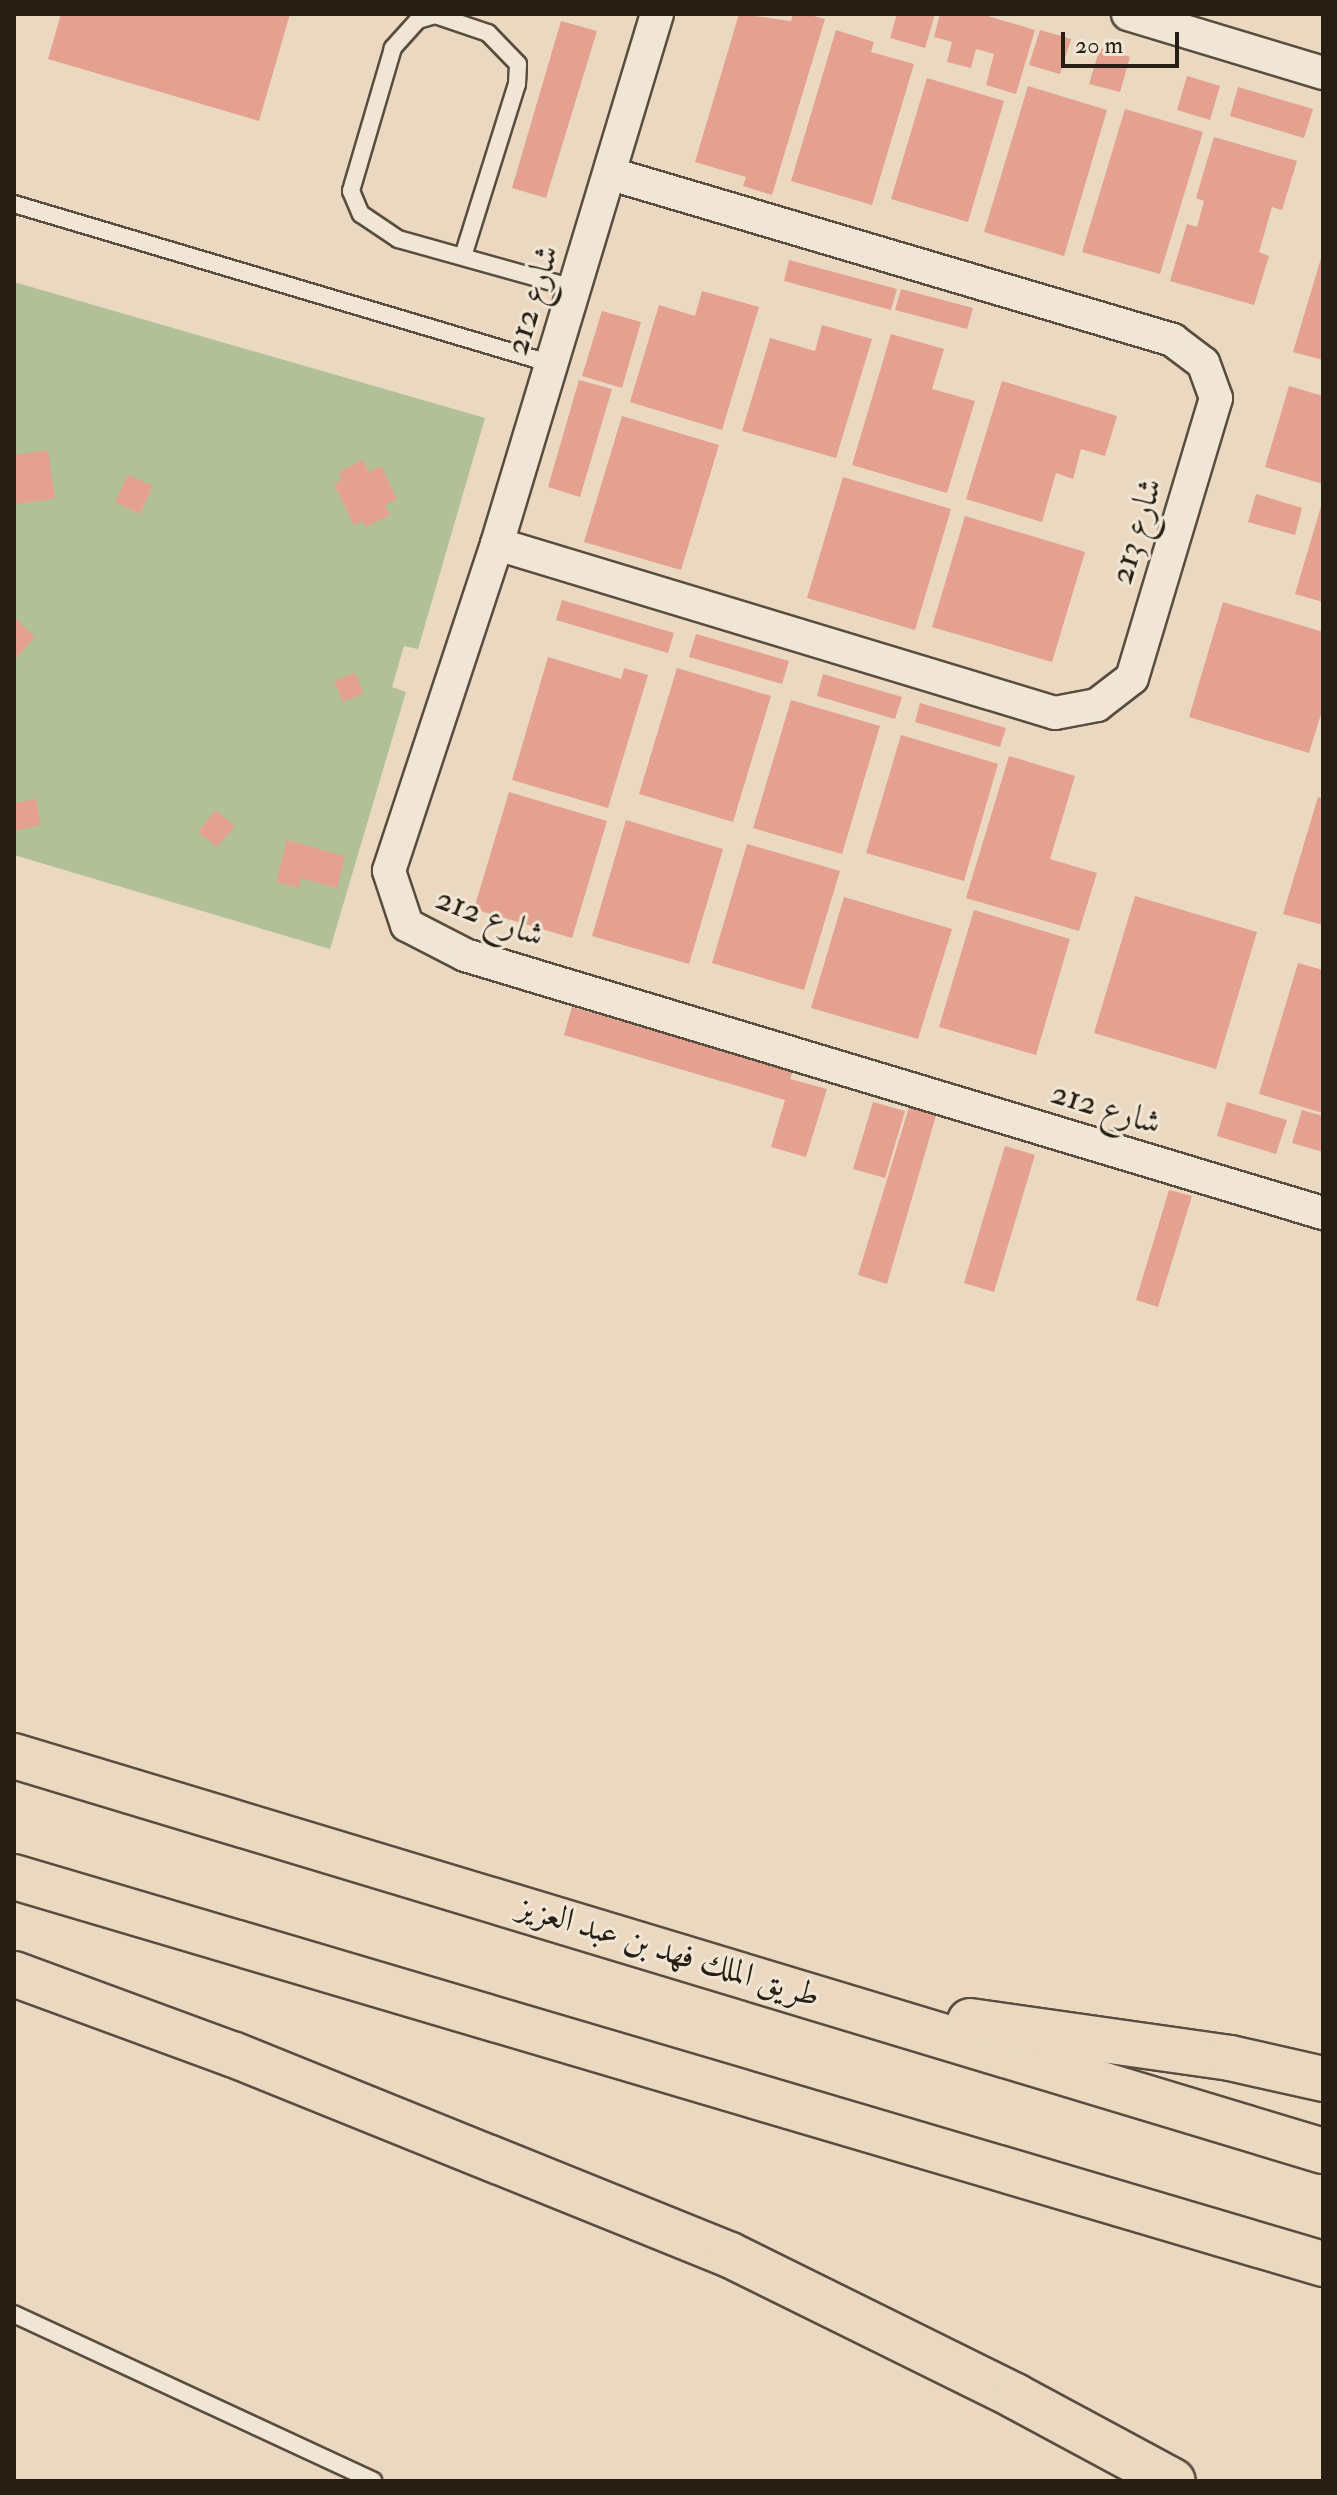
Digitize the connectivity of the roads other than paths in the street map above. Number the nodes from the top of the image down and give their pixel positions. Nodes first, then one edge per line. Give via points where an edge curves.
1 (657, 14) edge
2 (1128, 14) edge
3 (1323, 73) edge
4 (611, 174) junction
5 (14, 204) edge
6 (464, 253) junction
7 (574, 288) junction
8 (552, 364) junction
9 (497, 544) junction
10 (1323, 1213) edge
11 (14, 1756) edge
12 (14, 1877) edge
13 (14, 1974) edge
14 (841, 2003) junction
15 (1323, 2079) edge
16 (1323, 2151) edge
17 (1323, 2264) edge
18 (14, 2314) edge
19 (373, 2481) edge
20 (1173, 2481) edge

1 - 4 street, شارع 212
2 - 3 street
4 - 7 street, شارع 212
4 - 9 street, شارع 213 via 1173,340 1203,363 1216,398 1132,678 1097,705 1055,713
5 - 8 lane
6 - 6 lane via 517,84 518,64 488,33 435,15 418,20 393,48 351,191 361,214 378,229 398,239
6 - 7 lane
7 - 8 street, شارع 212
8 - 9 street, شارع 212
9 - 10 street, شارع 212 via 389,871 407,925 465,955
11 - 14 highway, طريق الملك فهد بن عبد العزيز
12 - 17 highway
13 - 20 highway via 232,2054 730,2255
14 - 15 highway via 1230,2058
14 - 16 highway, طريق الملك فهد بن عبد العزيز
18 - 19 lane

